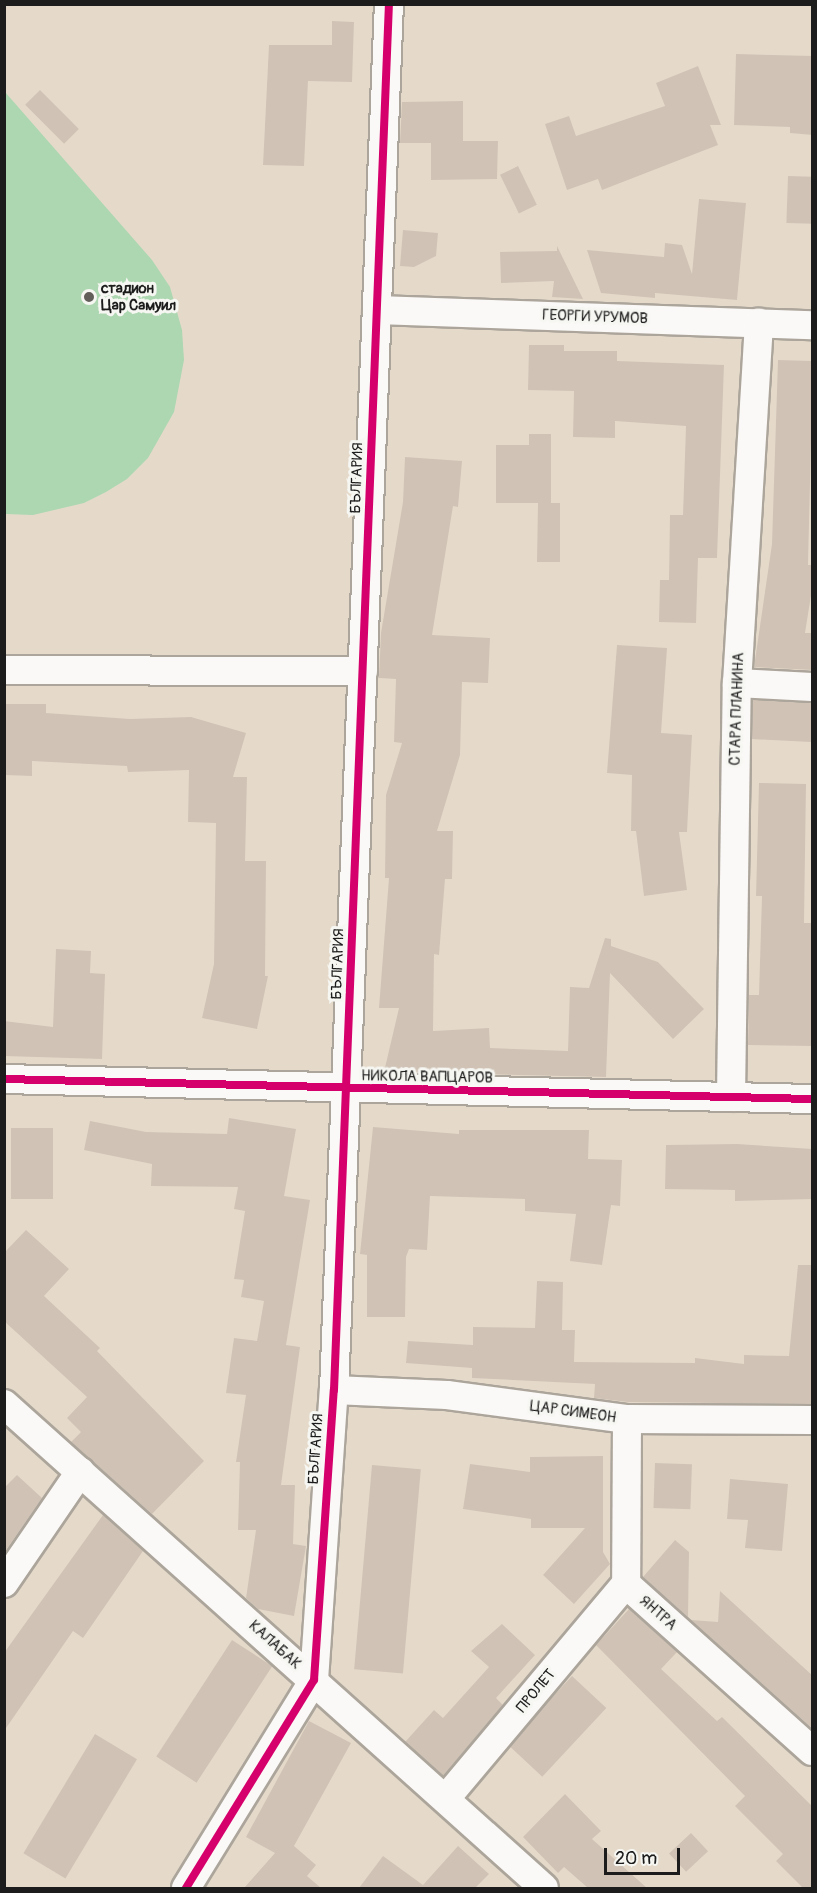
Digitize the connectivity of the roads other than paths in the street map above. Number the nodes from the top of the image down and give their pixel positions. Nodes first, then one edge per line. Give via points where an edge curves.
1 (389, 4) edge
2 (377, 310) junction
3 (759, 323) junction
4 (813, 325) edge
5 (4, 670) edge
6 (363, 671) junction
7 (737, 683) junction
8 (813, 687) edge
9 (4, 1078) edge
10 (346, 1089) junction
11 (731, 1097) junction
12 (813, 1099) edge
13 (334, 1390) junction
14 (4, 1404) edge
15 (627, 1419) junction
16 (813, 1420) edge
17 (80, 1472) junction
18 (4, 1583) edge
19 (626, 1584) junction
20 (314, 1680) junction
21 (813, 1751) edge
22 (447, 1797) junction
23 (186, 1888) edge
24 (544, 1888) edge

1 - 2 street, БЪЛГАРИЯ
2 - 3 street, ГЕОРГИ УРУМОВ
2 - 6 street, БЪЛГАРИЯ
3 - 4 street, ГЕОРГИ УРУМОВ
3 - 7 street, СТАРА ПЛАНИНА
5 - 6 street
6 - 10 street, БЪЛГАРИЯ
7 - 8 street
7 - 11 street, СТАРА ПЛАНИНА
9 - 10 street, НИКОЛА ВАПЦАРОВ
10 - 11 street, НИКОЛА ВАПЦАРОВ
10 - 13 street, БЪЛГАРИЯ
11 - 12 street, НИКОЛА ВАПЦАРОВ
13 - 15 street, ЦАР СИМЕОН via 447,1395
13 - 20 street, БЪЛГАРИЯ
14 - 17 street, КАЛАБАК
15 - 16 street, ЦАР СИМЕОН
15 - 19 street, ЯНТРА
17 - 18 street
17 - 20 street, КАЛАБАК
19 - 21 street, ЯНТРА
19 - 22 street, ПРОЛЕТ
20 - 22 street, КАЛАБАК
20 - 23 street, БЪЛГАРИЯ
22 - 24 street, КАЛАБАК

